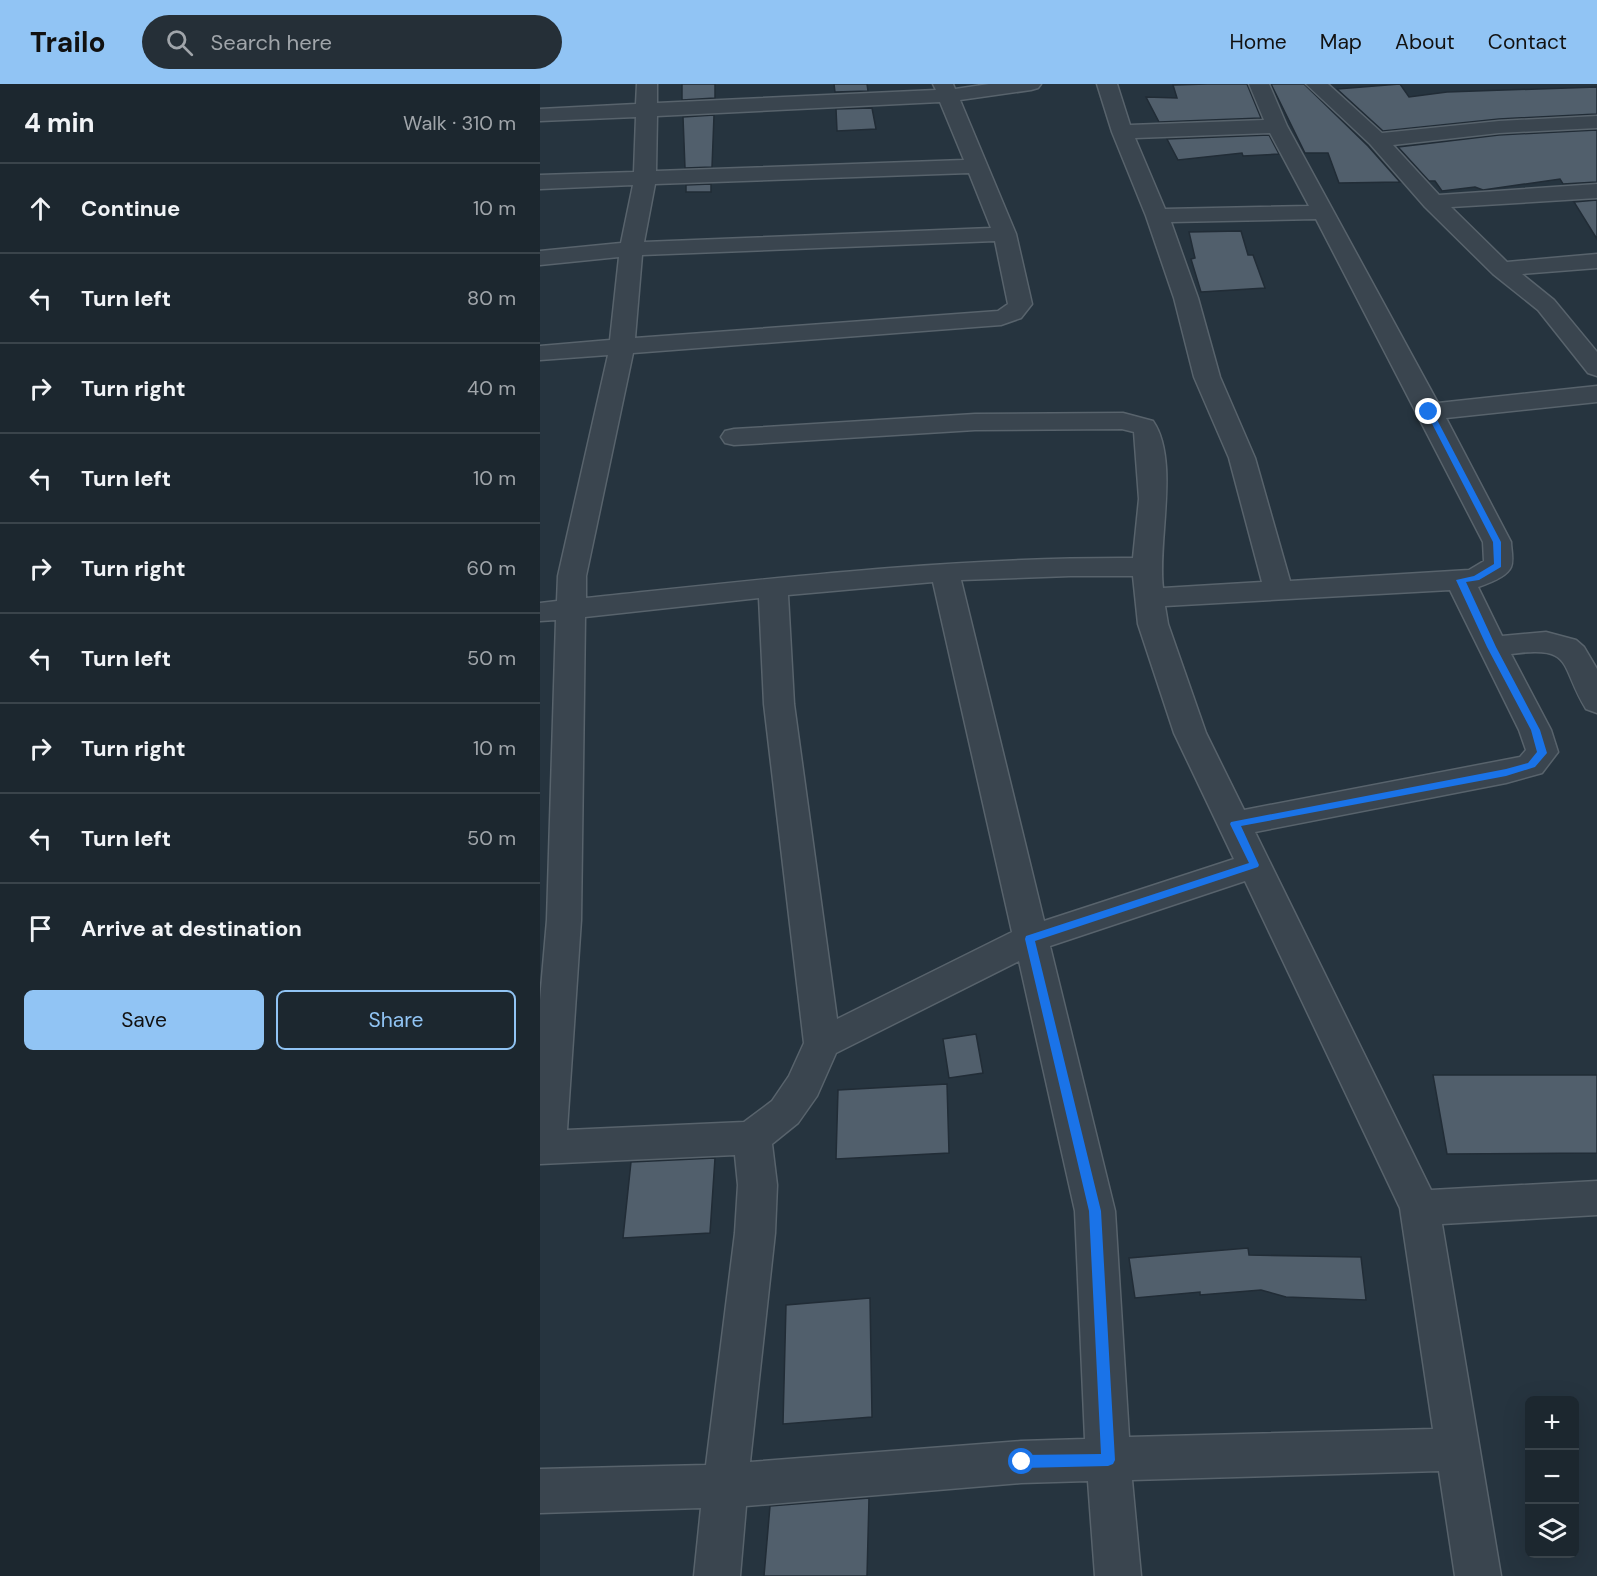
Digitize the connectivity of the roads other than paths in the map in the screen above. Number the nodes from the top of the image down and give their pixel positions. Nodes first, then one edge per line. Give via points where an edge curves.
1 (1031, 84) edge
2 (1107, 84) edge
3 (1259, 84) edge
4 (1318, 84) edge
5 (945, 90) edge
6 (647, 98) edge
7 (540, 115) edge
8 (1597, 122) edge
9 (1277, 126) junction
10 (1122, 132) junction
11 (1377, 140) junction
12 (976, 166) junction
13 (645, 179) junction
14 (540, 182) edge
15 (1597, 191) edge
16 (1433, 202) junction
17 (1324, 212) junction
18 (1157, 216) junction
19 (1005, 234) junction
20 (631, 249) junction
21 (540, 258) edge
22 (1597, 261) edge
23 (1502, 269) junction
24 (622, 346) junction
25 (540, 353) edge
26 (1597, 368) edge
27 (1597, 394) edge
28 (1429, 412) junction
29 (734, 437) dead end
30 (945, 573) junction
31 (1460, 580) junction
32 (1148, 583) junction
33 (773, 588) junction
34 (1278, 590) junction
35 (570, 609) junction
36 (540, 612) edge
37 (1492, 647) junction
38 (1597, 702) edge
39 (553, 746) edge
40 (1235, 824) junction
41 (1254, 865) junction
42 (552, 921) edge
43 (1030, 939) junction
44 (822, 1043) junction
45 (752, 1138) junction
46 (544, 1147) edge
47 (1597, 1198) edge
48 (1420, 1208) junction
49 (1458, 1449) junction
50 (1108, 1460) junction
51 (725, 1486) junction
52 (540, 1491) edge
53 (717, 1576) edge
54 (1118, 1576) edge
55 (1478, 1576) edge

1 - 5 street
2 - 10 street
3 - 9 street
4 - 11 street
5 - 6 street
5 - 12 street
6 - 7 street
6 - 13 street
8 - 11 street via 1499,127
9 - 10 street
9 - 17 street
10 - 18 street
11 - 16 street
12 - 13 street
12 - 19 street
13 - 14 street
13 - 20 street
15 - 16 street
16 - 23 street
17 - 18 street
17 - 28 street
18 - 34 street via 1186,298 1207,378 1242,458
19 - 20 street
19 - 24 street via 1020,304 1018,310 1001,318
20 - 21 street
20 - 24 street
22 - 23 street
23 - 26 street via 1546,305
24 - 25 street
24 - 35 street via 572,576
27 - 28 street
28 - 31 street via 1497,542 1498,566 1476,579
29 - 32 street via 975,422 1144,426 1149,436 1153,499
30 - 32 street via 1087,566
30 - 33 street
30 - 43 street
31 - 34 street
31 - 37 street
32 - 34 street
32 - 40 street via 1153,624 1190,733
33 - 35 street
33 - 44 street via 779,704
35 - 36 street
35 - 39 street
37 - 38 street via 1551,642 1564,645 1573,654
37 - 40 street via 1535,730 1542,753 1531,765
39 - 42 street
40 - 41 street
41 - 43 street
41 - 48 street
42 - 46 street
43 - 44 street
43 - 50 street via 1095,1211
44 - 45 street via 804,1085 785,1112
45 - 46 street
45 - 51 street via 758,1167 753,1254
47 - 48 street
48 - 49 street
49 - 50 street
49 - 55 street
50 - 51 street via 1022,1462
50 - 54 street
51 - 52 street
51 - 53 street

